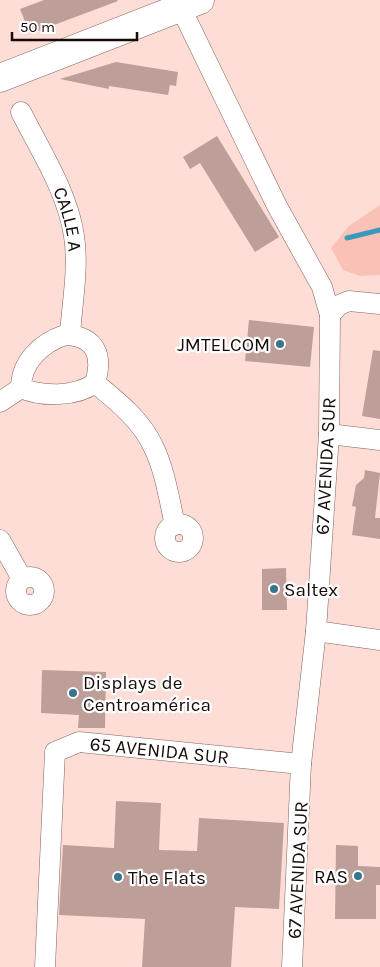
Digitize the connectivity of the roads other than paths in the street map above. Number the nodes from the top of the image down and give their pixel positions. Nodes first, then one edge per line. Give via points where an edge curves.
1 (182, 2) edge
2 (0, 68) edge
3 (0, 78) edge
4 (21, 112) dead end
5 (380, 304) edge
6 (330, 315) junction
7 (70, 335) junction
8 (95, 383) junction
9 (21, 388) junction
10 (0, 402) edge
11 (329, 434) junction
12 (380, 440) edge
13 (176, 525) dead end
14 (0, 540) edge
15 (22, 579) dead end
16 (316, 631) junction
17 (380, 640) edge
18 (302, 764) junction
19 (45, 967) edge
20 (292, 967) edge

1 - 2 street
1 - 3 street
1 - 6 street, 67 AVENIDA SUR via 277,206 322,287
4 - 7 street, CALLE A via 53,174 74,235 75,275
5 - 6 street via 349,302 339,305
6 - 11 street, 67 AVENIDA SUR
7 - 8 street via 96,349 99,369
7 - 9 street via 54,340 32,356 24,368
8 - 9 street via 84,390 62,393
8 - 13 street via 123,407 149,437
9 - 10 street
11 - 12 street
11 - 16 street, 67 AVENIDA SUR
14 - 15 street
16 - 17 street
16 - 18 street, 67 AVENIDA SUR
18 - 19 street, 65 AVENIDA SUR via 79,742 55,752
18 - 20 street, 67 AVENIDA SUR

